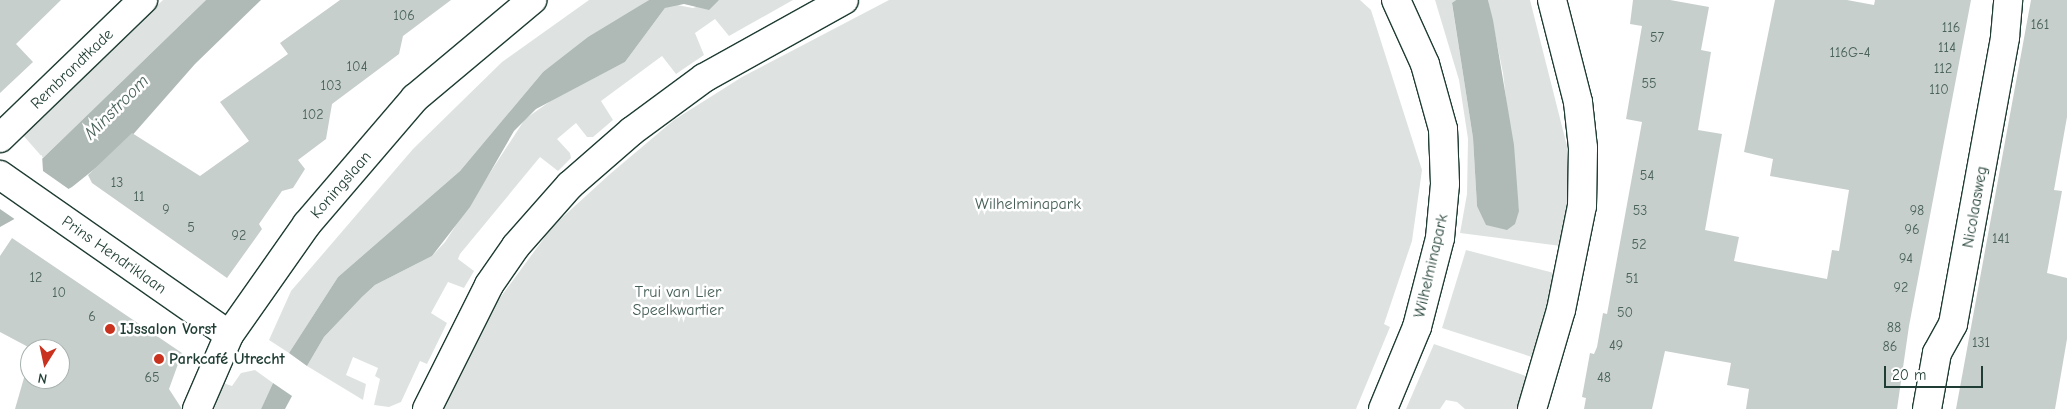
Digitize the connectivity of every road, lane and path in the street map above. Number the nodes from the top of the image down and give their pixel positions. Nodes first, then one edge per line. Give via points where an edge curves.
1 (143, 0) edge
2 (532, 0) edge
3 (844, 0) edge
4 (1552, 0) edge
5 (2008, 0) edge
6 (1399, 1) edge
7 (0, 138) edge
8 (1, 175) edge
9 (228, 335) junction
10 (197, 409) edge
11 (427, 409) edge
12 (1383, 409) edge
13 (1532, 409) edge
14 (1927, 409) edge

1 - 7 street, Rembrandtkade
2 - 9 street, Koningslaan via 415,98 307,224
3 - 11 street via 704,78 632,131 570,185 516,246 470,320
4 - 13 street via 1578,102 1583,148 1582,206 1561,310
5 - 14 street, Nicolaasweg via 2005,37 1953,324 1937,353
6 - 12 street, Wilhelminapark via 1425,64 1443,129 1444,214 1416,327
8 - 9 street, Prins Hendriklaan
9 - 10 street, Koningslaan

